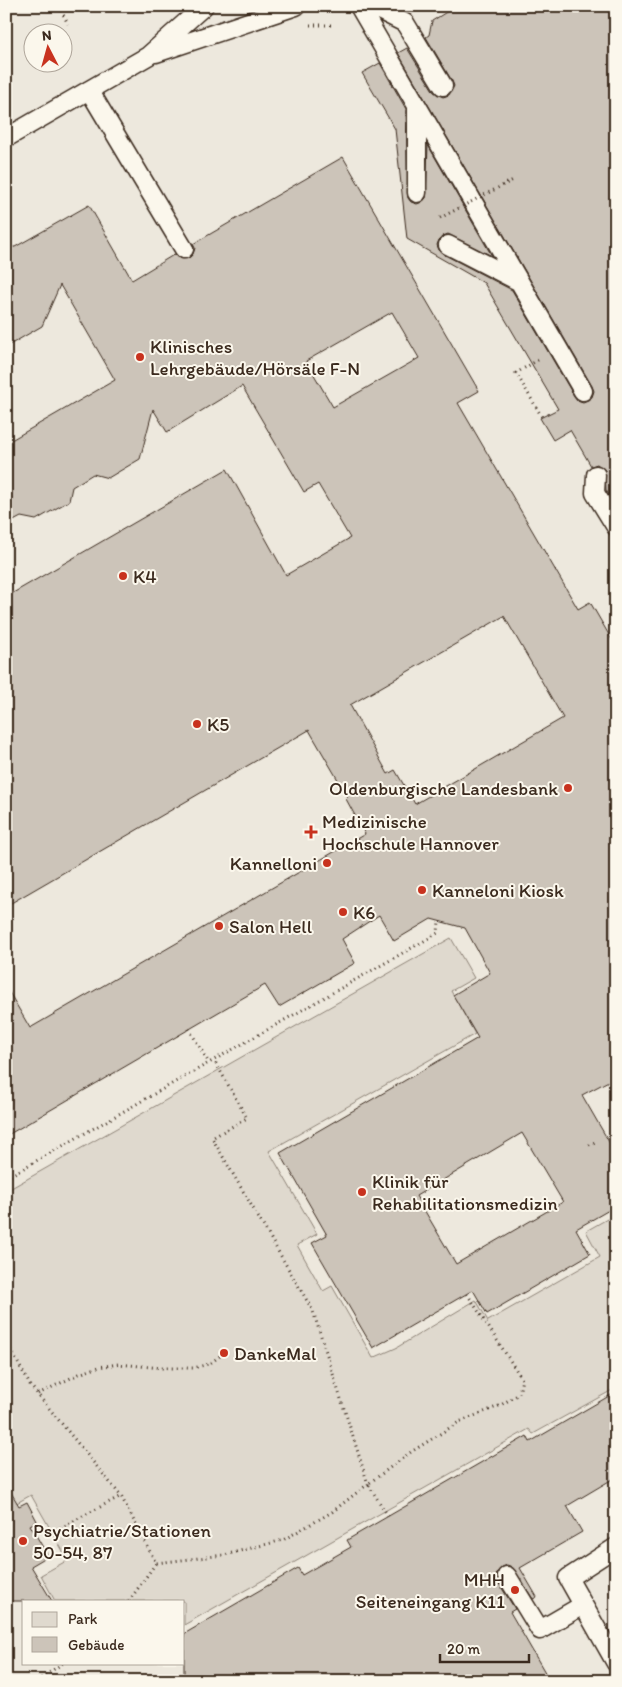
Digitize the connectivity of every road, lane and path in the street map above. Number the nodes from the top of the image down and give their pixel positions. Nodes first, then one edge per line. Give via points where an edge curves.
1 (59, 6) edge
2 (204, 6) edge
3 (296, 6) edge
4 (359, 6) edge
5 (371, 6) edge
6 (67, 22) edge
7 (303, 24) dead end
8 (334, 26) dead end
9 (148, 56) junction
10 (443, 86) dead end
11 (89, 90) junction
12 (417, 106) junction
13 (6, 138) edge
14 (513, 180) dead end
15 (417, 193) dead end
16 (440, 218) dead end
17 (448, 245) dead end
18 (184, 249) dead end
19 (519, 281) junction
20 (516, 373) dead end
21 (583, 391) dead end
22 (542, 417) dead end
23 (596, 475) dead end
24 (616, 527) edge
25 (439, 921) dead end
26 (189, 1029) dead end
27 (214, 1060) junction
28 (209, 1063) junction
29 (597, 1141) dead end
30 (589, 1145) dead end
31 (6, 1178) edge
32 (466, 1292) dead end
33 (6, 1341) edge
34 (224, 1353) dead end
35 (38, 1394) junction
36 (368, 1484) junction
37 (121, 1496) junction
38 (388, 1516) dead end
39 (60, 1528) dead end
40 (616, 1547) edge
41 (156, 1563) junction
42 (507, 1576) dead end
43 (131, 1600) edge
44 (583, 1605) junction
45 (614, 1656) edge
46 (62, 1664) edge
47 (37, 1681) edge

1 - 6 path
2 - 9 lane
3 - 9 lane
4 - 12 lane
5 - 10 lane via 406,23
7 - 8 path
9 - 11 lane
11 - 13 lane
11 - 18 lane
12 - 15 lane
12 - 19 lane
14 - 16 path, bridge
17 - 19 lane
19 - 21 lane
20 - 22 path
23 - 24 lane via 595,493
25 - 27 path via 438,933
26 - 28 path
27 - 28 path
27 - 36 path via 247,1118 212,1138 313,1311
28 - 31 path
29 - 30 path
32 - 36 path via 522,1379 519,1394 459,1422
33 - 35 path
34 - 35 path via 209,1364 193,1368 118,1364 98,1367
35 - 37 path
36 - 38 path
36 - 41 path via 332,1512 283,1540 224,1555
37 - 39 path
37 - 41 path
40 - 44 lane via 568,1578
41 - 43 path
42 - 44 lane via 540,1630
44 - 45 lane
46 - 47 path

